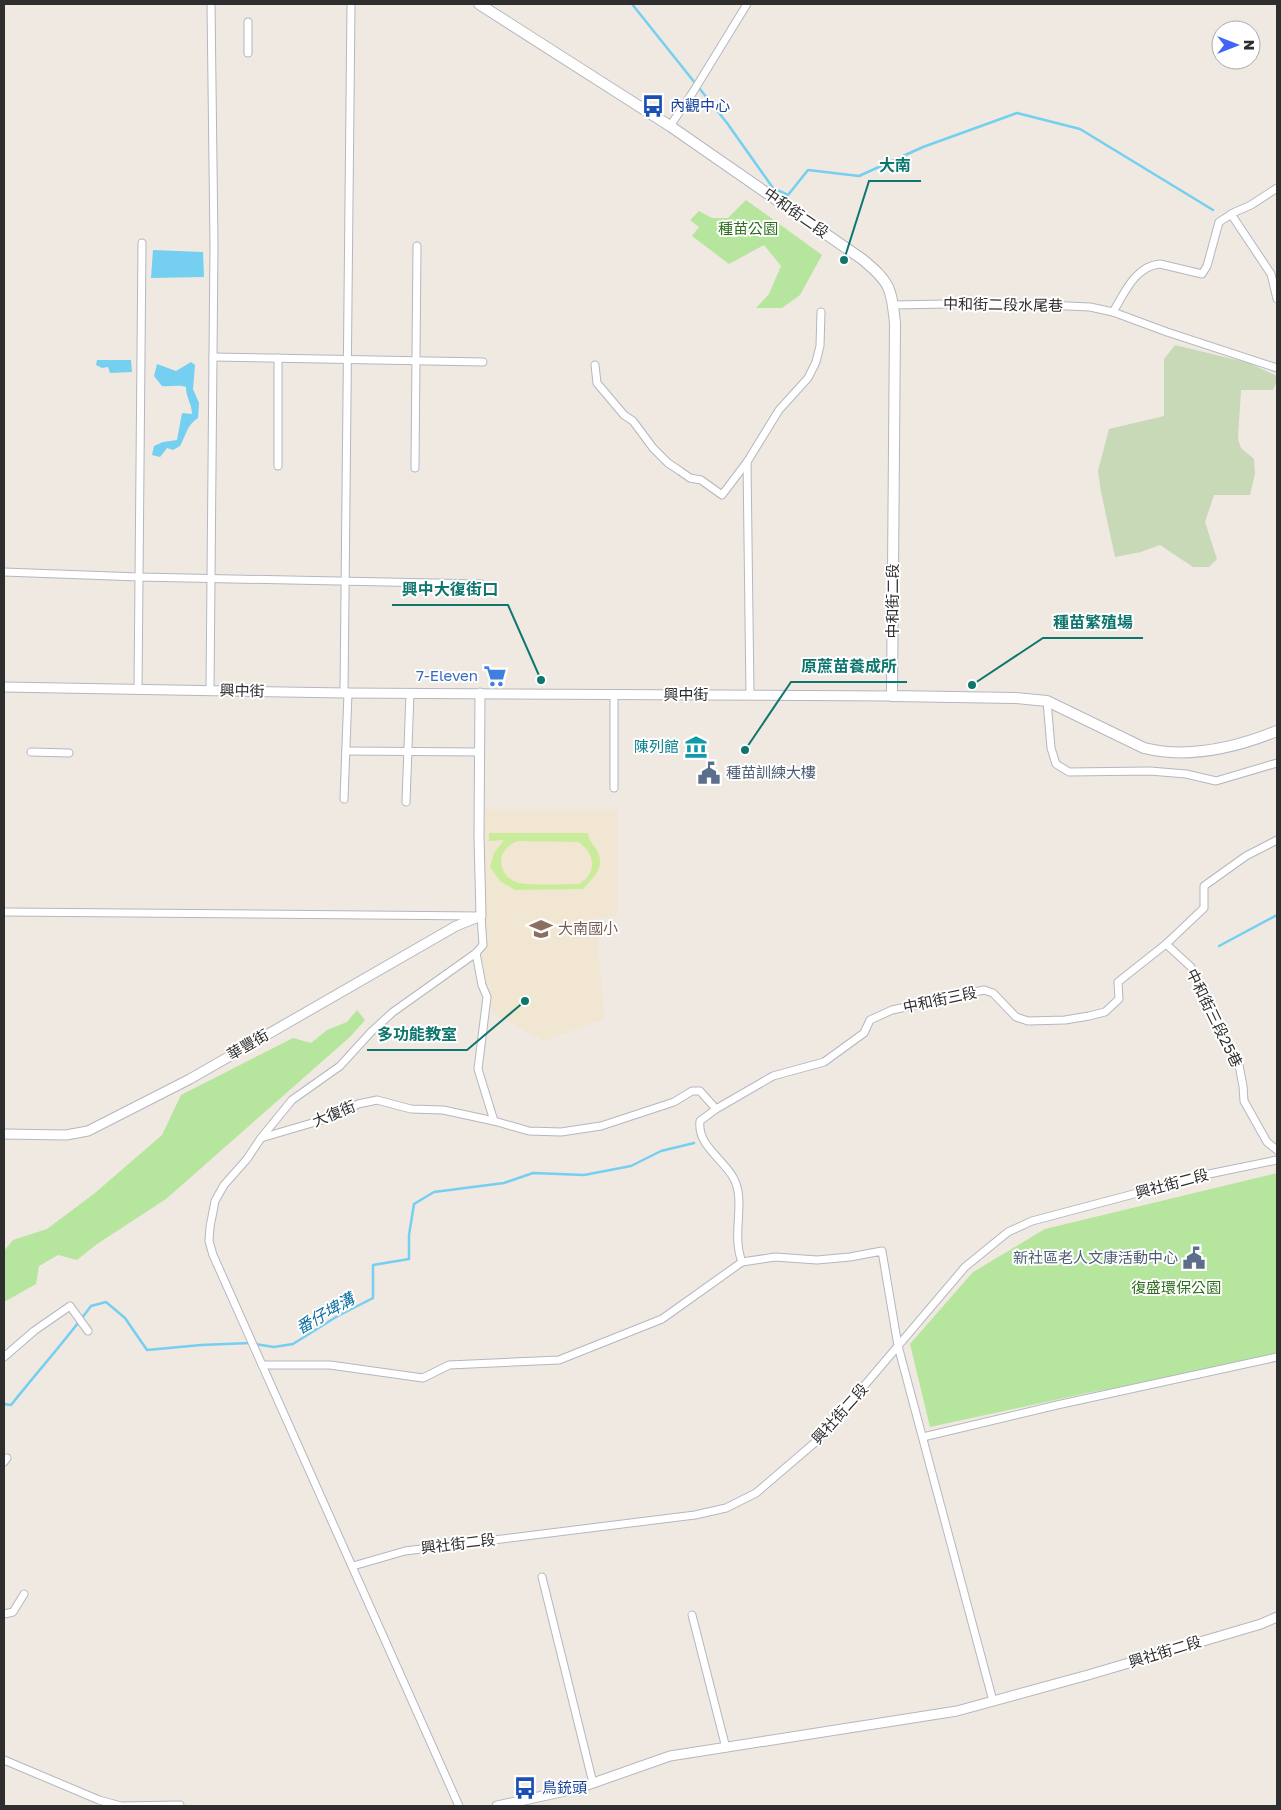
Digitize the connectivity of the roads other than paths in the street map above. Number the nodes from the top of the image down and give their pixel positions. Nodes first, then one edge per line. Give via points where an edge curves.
1 (211, 4) edge
2 (351, 4) edge
3 (479, 4) edge
4 (747, 4) edge
5 (248, 22) dead end
6 (248, 52) dead end
7 (670, 126) junction
8 (1277, 188) edge
9 (1231, 214) junction
10 (142, 243) dead end
11 (418, 246) dead end
12 (1277, 299) edge
13 (893, 305) junction
14 (821, 312) dead end
15 (1113, 312) junction
16 (213, 357) junction
17 (278, 358) junction
18 (348, 359) junction
19 (416, 360) junction
20 (483, 362) dead end
21 (595, 365) dead end
22 (1277, 368) edge
23 (748, 462) junction
24 (278, 466) dead end
25 (415, 468) dead end
26 (4, 572) edge
27 (139, 577) junction
28 (211, 579) junction
29 (346, 581) junction
30 (482, 584) dead end
31 (4, 686) edge
32 (138, 689) junction
33 (210, 690) junction
34 (346, 693) junction
35 (410, 693) junction
36 (480, 693) junction
37 (614, 695) junction
38 (750, 695) junction
39 (892, 696) junction
40 (1047, 701) junction
41 (1277, 731) edge
42 (346, 751) junction
43 (31, 752) dead end
44 (408, 752) junction
45 (480, 752) junction
46 (69, 753) dead end
47 (1277, 762) edge
48 (614, 788) dead end
49 (344, 799) dead end
50 (406, 802) dead end
51 (1277, 840) edge
52 (4, 912) edge
53 (481, 916) junction
54 (1166, 944) junction
55 (476, 954) junction
56 (716, 1109) junction
57 (494, 1121) junction
58 (4, 1134) edge
59 (261, 1138) junction
60 (1277, 1150) edge
61 (1277, 1160) edge
62 (742, 1262) junction
63 (88, 1331) dead end
64 (898, 1346) junction
65 (4, 1357) edge
66 (1277, 1357) edge
67 (262, 1365) junction
68 (923, 1437) junction
69 (353, 1566) junction
70 (542, 1577) dead end
71 (24, 1594) dead end
72 (4, 1614) edge
73 (692, 1615) dead end
74 (1277, 1617) edge
75 (993, 1701) junction
76 (726, 1748) junction
77 (4, 1760) edge
78 (593, 1783) junction
79 (180, 1804) dead end
80 (459, 1806) edge
81 (497, 1806) edge

1 - 16 street
2 - 18 street
3 - 7 main road, 中和街二段
4 - 7 street
5 - 6 street
7 - 13 main road, 中和街二段 via 862,259 888,285
8 - 9 street
9 - 12 street via 1271,274
9 - 15 street via 1219,222 1202,274 1153,265 1137,274
10 - 27 street
11 - 19 street
13 - 15 street, 中和街二段水尾巷 via 1000,304
13 - 39 main road, 中和街二段
14 - 23 street via 816,362 808,378 779,410
15 - 22 street, 中和街二段水尾巷
16 - 17 street
16 - 28 street
17 - 18 street
17 - 24 street
18 - 19 street
18 - 29 street
19 - 20 street
19 - 25 street
21 - 23 street via 598,383 624,415 633,421 668,463 690,478 701,480 722,495
23 - 38 street
26 - 27 street
27 - 28 street
27 - 32 street
28 - 29 street
28 - 33 street
29 - 30 street
29 - 34 street
31 - 32 street, 興中街
32 - 33 street, 興中街
33 - 34 street, 興中街
34 - 35 street, 興中街
34 - 42 street
35 - 36 street, 興中街
35 - 44 street
36 - 37 street, 興中街
36 - 45 street
37 - 38 street, 興中街
37 - 48 street
38 - 39 street, 興中街
39 - 40 main road
40 - 41 main road via 1156,751 1215,750 1250,742
40 - 47 street via 1051,748 1056,764 1069,772 1150,771 1216,781
42 - 44 street
42 - 49 street
43 - 46 street
44 - 45 street
44 - 50 street
45 - 53 street
51 - 54 street, 中和街三段 via 1246,856 1204,886 1204,908
52 - 53 street
53 - 55 street via 483,945
53 - 58 street, 華豐街 via 456,926 190,1079 88,1131 66,1135
54 - 56 street, 中和街三段 via 1118,982 1119,1000 1105,1012 1065,1020 1028,1021 1016,1017 993,993 984,990 892,1010 870,1020 864,1033 824,1062 773,1076
54 - 60 street, 中和街三段25巷 via 1191,967 1239,1065 1244,1101 1267,1142
55 - 57 street via 487,997 478,1069
55 - 59 street, 大復街 via 394,1012 340,1066 292,1100
56 - 57 street, 大復街 via 700,1091 692,1091 674,1102 601,1126 561,1132 529,1131
56 - 62 street via 700,1121 699,1130 734,1179 739,1199 736,1231
57 - 59 street, 大復街 via 443,1110 411,1109 377,1100
59 - 67 street via 215,1201 209,1241
61 - 64 street, 興社街二段 via 1209,1174 1032,1221 1008,1232 964,1267
62 - 64 street via 775,1258 817,1260 882,1251
62 - 67 street via 662,1319 559,1360 450,1365 423,1378 330,1365
63 - 65 street via 70,1306
64 - 68 street
64 - 69 street, 興社街二段 via 819,1440 756,1493 726,1508 695,1515 406,1551
66 - 68 street
67 - 69 street
68 - 75 street
69 - 80 street
70 - 78 street
71 - 72 street via 13,1612
73 - 76 street
74 - 75 street, 興社街二段
75 - 76 street, 興社街二段 via 957,1711
76 - 78 street, 興社街二段 via 670,1756
77 - 79 street via 121,1806
78 - 81 street, 興社街二段

